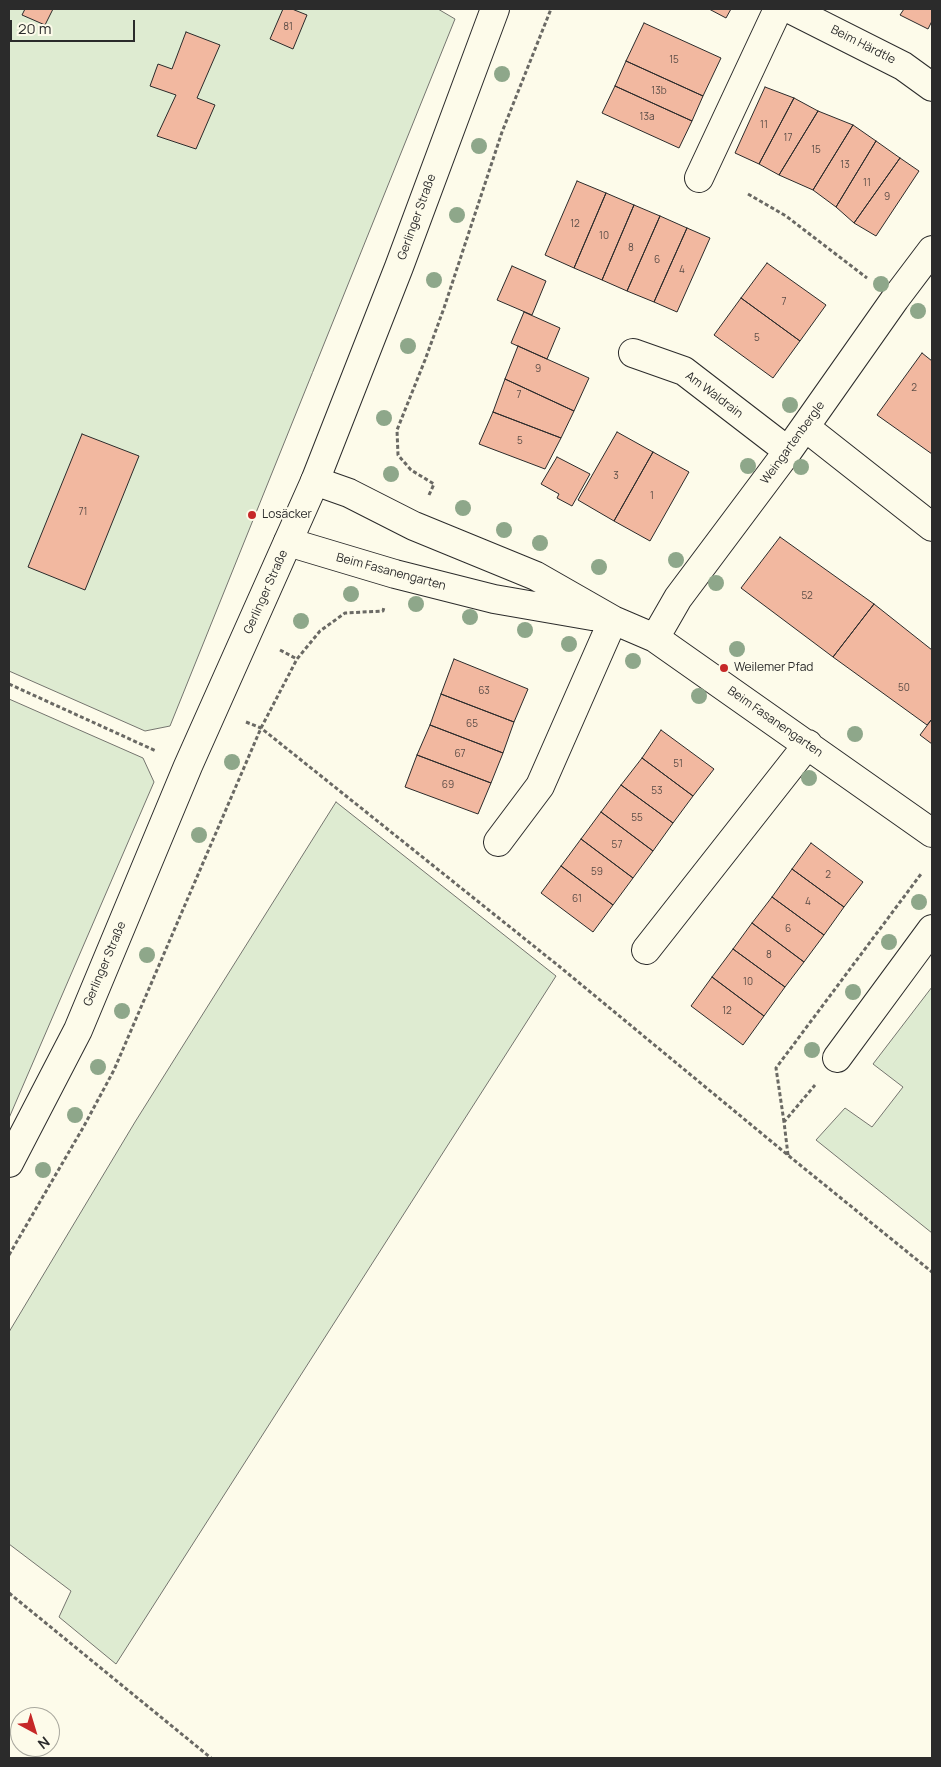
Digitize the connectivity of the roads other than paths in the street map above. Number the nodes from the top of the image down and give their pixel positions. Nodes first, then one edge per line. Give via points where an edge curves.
1 (495, 9) edge
2 (778, 9) edge
3 (790, 9) edge
4 (932, 87) edge
5 (699, 178) dead end
6 (932, 250) edge
7 (633, 354) dead end
8 (805, 427) junction
9 (788, 451) junction
10 (315, 481) junction
11 (932, 527) edge
12 (288, 542) junction
13 (613, 620) junction
14 (655, 638) junction
15 (808, 744) junction
16 (932, 833) edge
17 (498, 842) dead end
18 (932, 929) edge
19 (646, 950) dead end
20 (838, 1058) road end
21 (9, 1163) edge

1 - 10 street, Gerlinger Straße
2 - 5 street
3 - 4 street, Beim Härdtle via 903,66
6 - 8 street, Weingartenbergle
7 - 9 street, Am Waldrain via 684,371
8 - 9 street, Weingartenbergle
8 - 11 street
9 - 14 street, Weingartenbergle via 678,598
10 - 12 street, Gerlinger Straße
10 - 13 street, Beim Fasanengarten via 536,576
12 - 13 street, Beim Fasanengarten via 494,599
12 - 21 street, Gerlinger Straße via 188,766 78,1030
13 - 14 street, Beim Fasanengarten
13 - 17 street via 540,786
14 - 15 street, Beim Fasanengarten
15 - 16 street, Beim Fasanengarten
15 - 19 street
18 - 20 street

